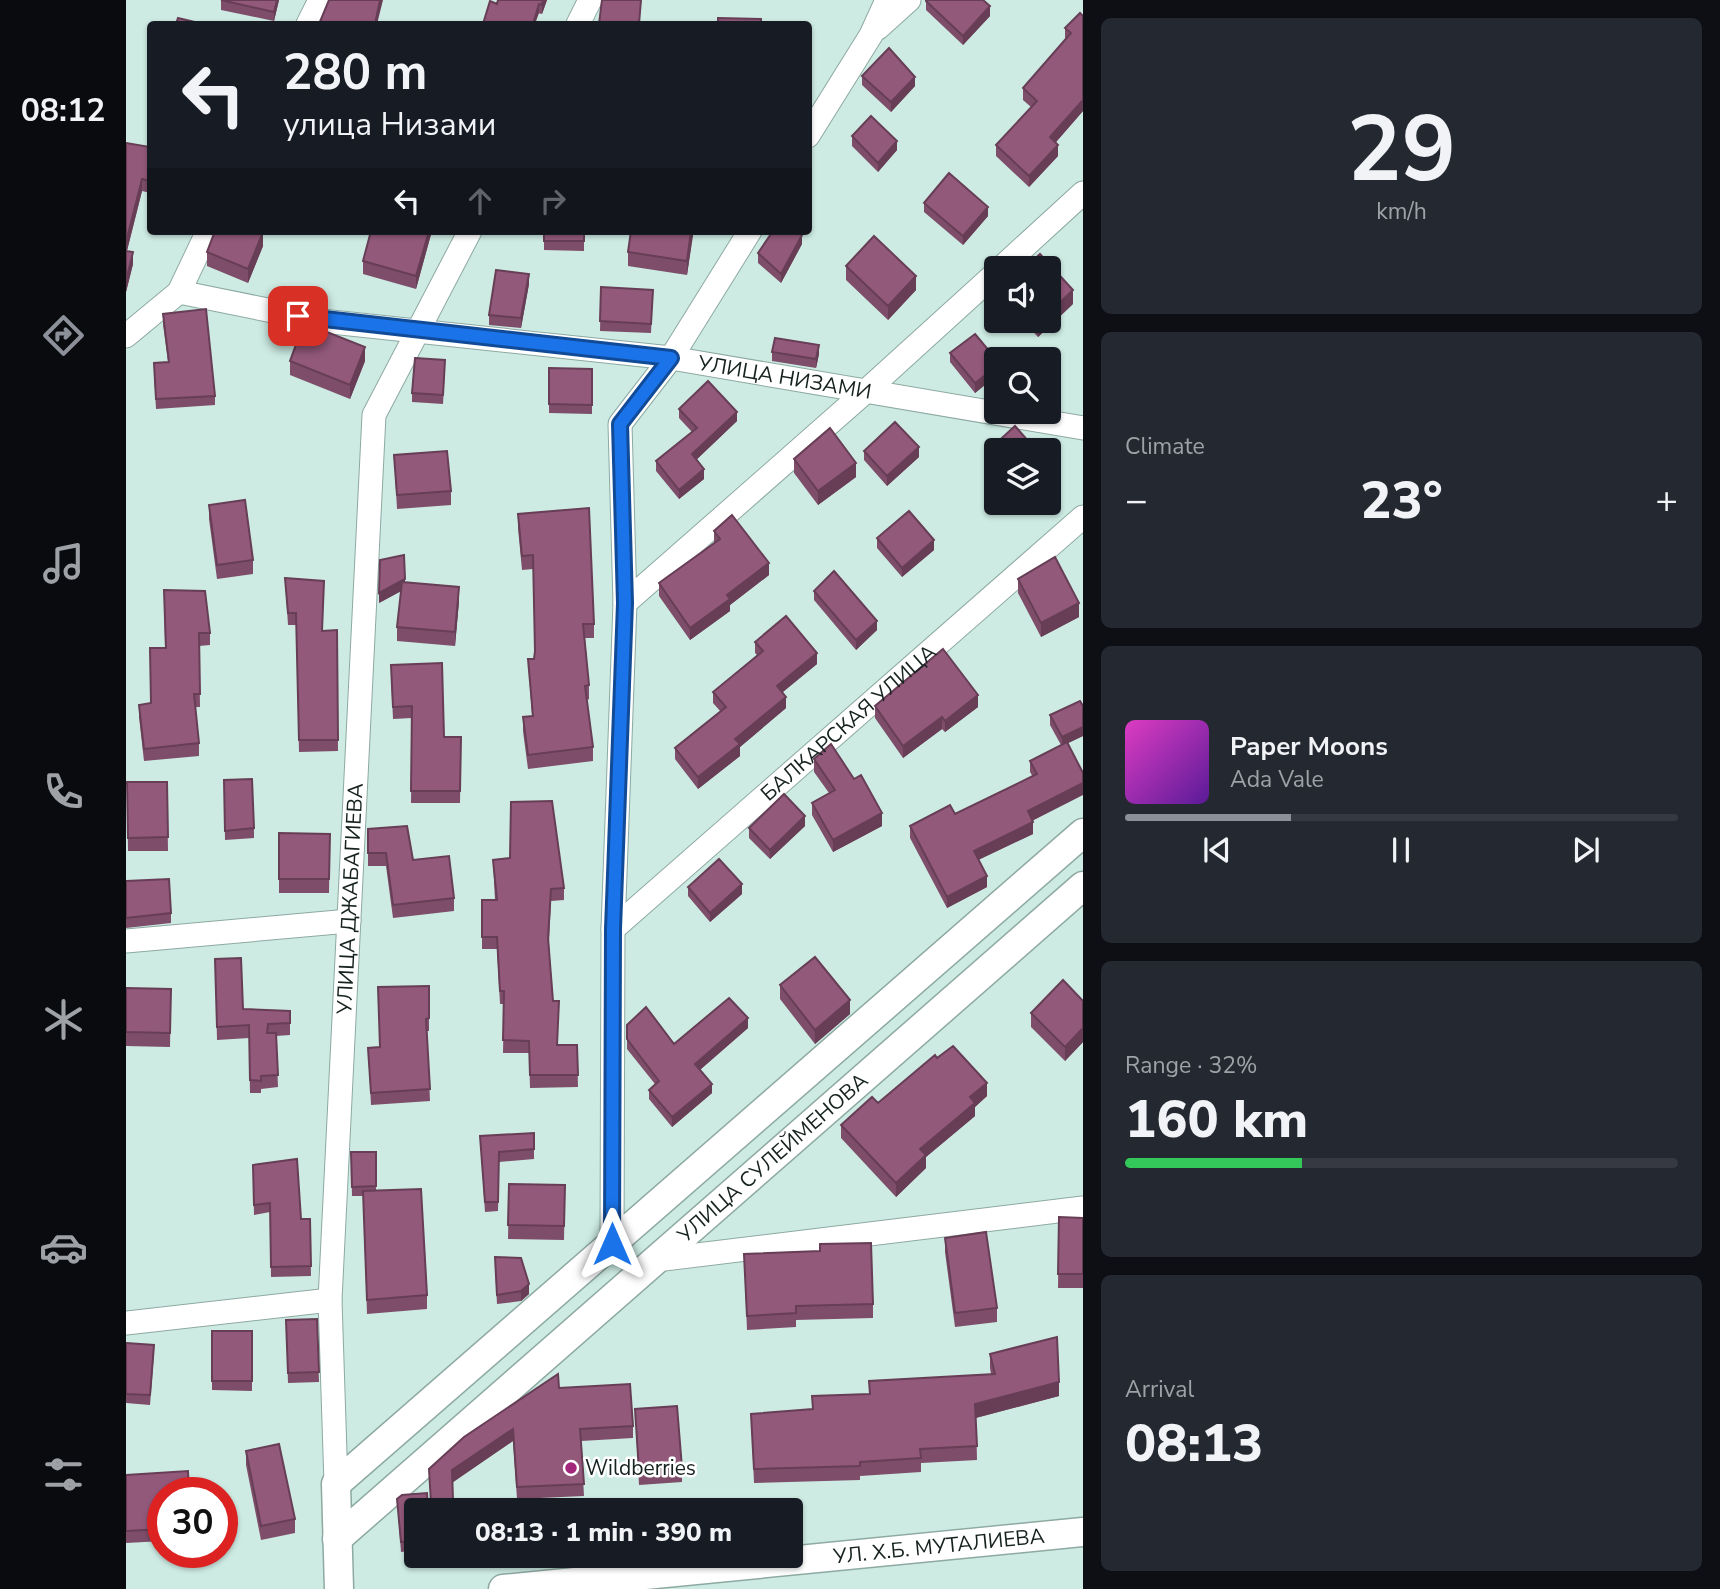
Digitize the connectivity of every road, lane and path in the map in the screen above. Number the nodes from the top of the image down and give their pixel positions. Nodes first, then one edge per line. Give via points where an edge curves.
1 (320, 0) edge
2 (590, 0) edge
3 (887, 0) edge
4 (909, 0) edge
5 (310, 21) edge
6 (580, 21) edge
7 (871, 35) junction
8 (812, 130) edge
9 (1083, 192) edge
10 (206, 235) edge
11 (468, 235) edge
12 (748, 235) edge
13 (1014, 256) edge
14 (984, 283) edge
15 (179, 292) junction
16 (417, 330) junction
17 (126, 336) edge
18 (671, 358) junction
19 (865, 392) junction
20 (1083, 428) edge
21 (1083, 517) edge
22 (625, 603) junction
23 (1083, 833) edge
24 (1083, 886) edge
25 (349, 921) junction
26 (613, 929) junction
27 (126, 941) edge
28 (1083, 1208) edge
29 (612, 1244) junction
30 (656, 1260) junction
31 (330, 1300) junction
32 (126, 1323) edge
33 (336, 1484) junction
34 (1083, 1532) edge
35 (337, 1539) junction
36 (339, 1589) edge
37 (503, 1589) edge

1 - 5 street
2 - 6 street
3 - 7 street
4 - 7 street
7 - 8 street
9 - 13 street
10 - 15 street
11 - 16 street, УЛИЦА ДЖАБАГИЕВА
12 - 18 street
14 - 19 street
15 - 16 street, УЛИЦА НИЗАМИ via 322,321
15 - 17 street
16 - 18 street, УЛИЦА НИЗАМИ
16 - 25 street, УЛИЦА ДЖАБАГИЕВА via 374,415
18 - 19 street, УЛИЦА НИЗАМИ
18 - 22 street via 620,424
19 - 20 street, УЛИЦА НИЗАМИ
19 - 22 street
21 - 26 street, БАЛКАРСКАЯ УЛИЦА
22 - 26 street
23 - 29 main road, УЛИЦА СУЛЕЙМЕНОВА
24 - 30 main road, УЛИЦА СУЛЕЙМЕНОВА
25 - 27 street
25 - 31 street, УЛИЦА ДЖАБАГИЕВА
26 - 29 street
28 - 30 street
29 - 33 main road, УЛИЦА СУЛЕЙМЕНОВА
30 - 35 main road, УЛИЦА СУЛЕЙМЕНОВА
31 - 32 street
31 - 33 street, УЛИЦА ДЖАБАГИЕВА
33 - 35 main road, УЛИЦА ДЖАБАГИЕВА
34 - 37 main road, УЛ. Х.Б. МУТАЛИЕВА
35 - 36 main road, УЛИЦА ДЖАБАГИЕВА

